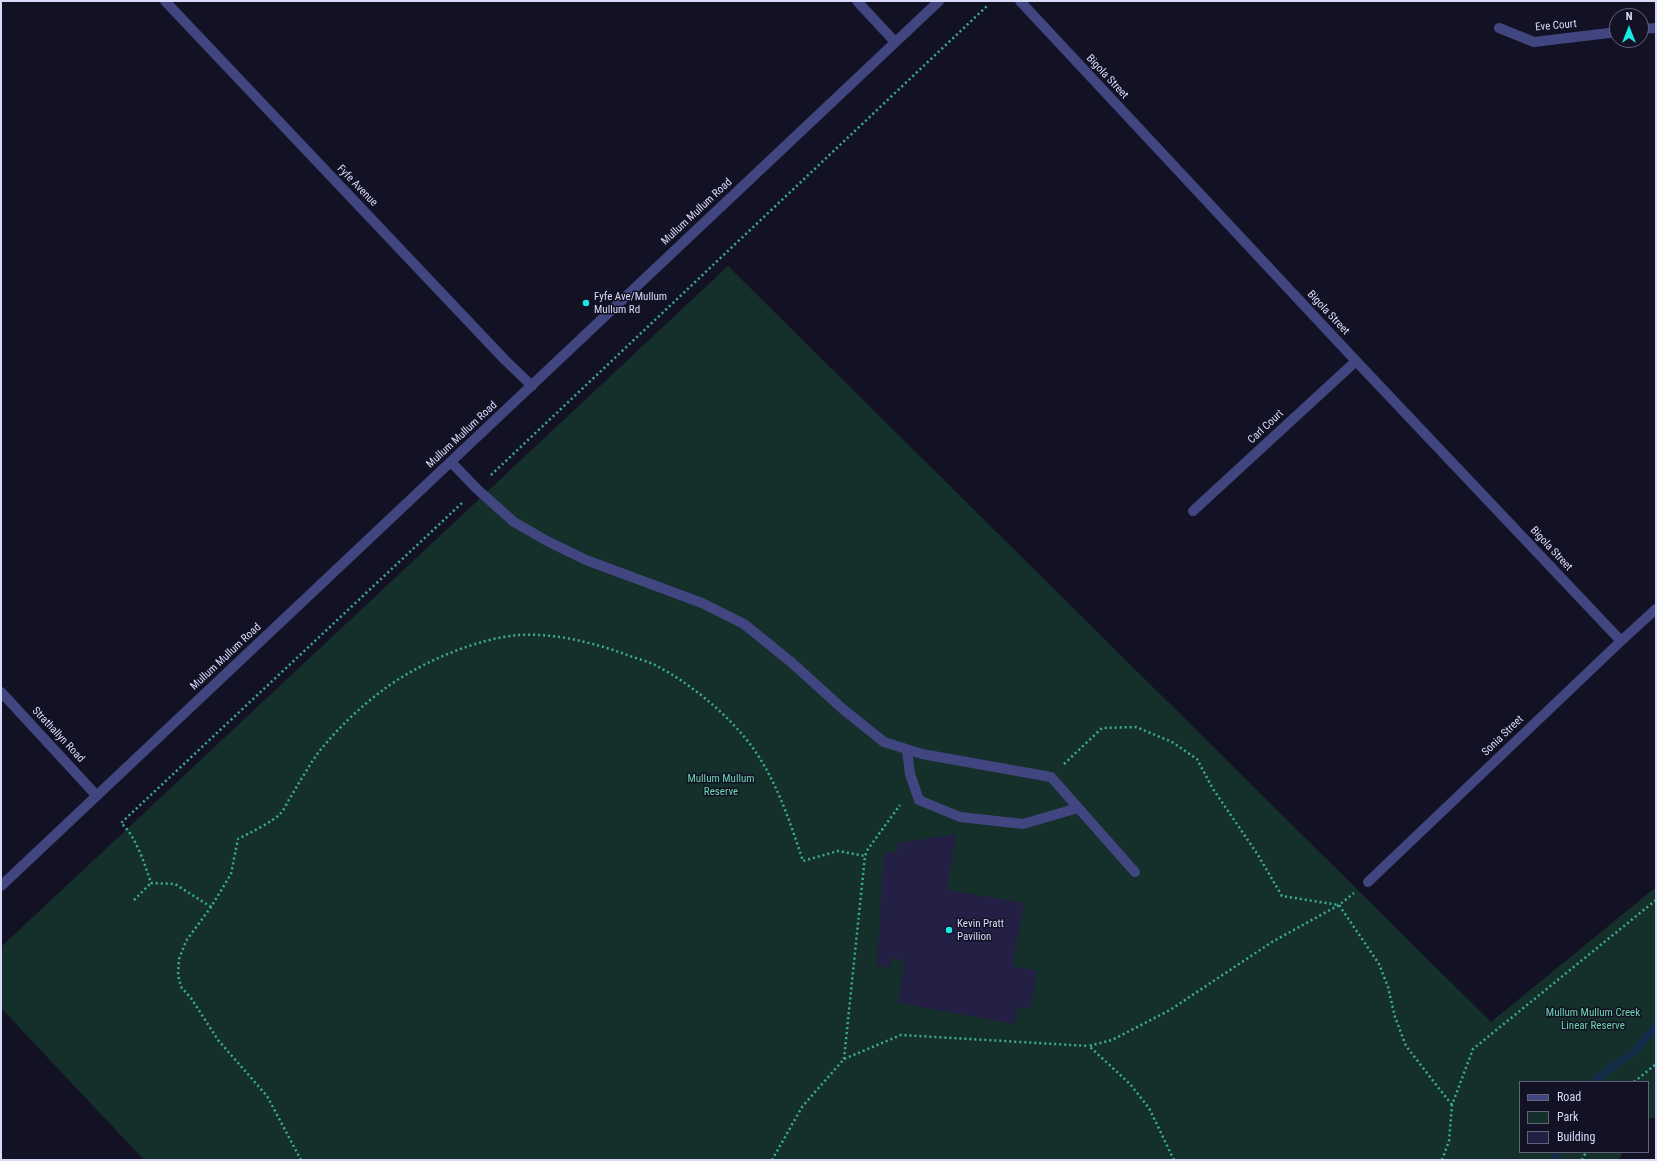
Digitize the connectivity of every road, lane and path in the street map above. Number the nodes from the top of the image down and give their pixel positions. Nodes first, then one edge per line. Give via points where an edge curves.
1 (165, 1) edge
2 (857, 1) edge
3 (939, 1) edge
4 (1020, 1) edge
5 (987, 6) dead end
6 (1499, 28) dead end
7 (1609, 33) edge
8 (895, 42) junction
9 (1356, 360) junction
10 (532, 386) junction
11 (451, 462) junction
12 (477, 489) junction
13 (1193, 511) dead end
14 (1656, 609) edge
15 (1621, 640) junction
16 (1, 692) edge
17 (907, 750) junction
18 (1051, 777) junction
19 (914, 785) junction
20 (96, 794) junction
21 (1078, 808) junction
22 (865, 856) junction
23 (1135, 872) dead end
24 (1368, 882) joint
25 (151, 883) junction
26 (1, 886) edge
27 (134, 900) dead end
28 (1656, 900) edge
29 (1339, 905) junction
30 (211, 907) junction
31 (1089, 1046) junction
32 (844, 1059) junction
33 (1656, 1064) edge
34 (1635, 1081) edge
35 (1452, 1105) junction
36 (301, 1160) edge
37 (772, 1160) edge
38 (1174, 1160) edge
39 (1442, 1160) edge

1 - 10 street, Fyfe Avenue
2 - 8 street
3 - 8 street, Mullum Mullum Road
4 - 9 street, Bigola Street
5 - 12 path
6 - 7 street, Eve Court via 1534,42
8 - 10 street, Mullum Mullum Road
9 - 13 street, Carl Court
9 - 15 street, Bigola Street
10 - 11 street, Mullum Mullum Road
11 - 12 street
11 - 20 street, Mullum Mullum Road
12 - 17 street via 514,522 547,541 586,560 702,603 744,624 884,742
12 - 25 path via 121,823 127,828 140,854
14 - 15 street, Sonia Street
15 - 24 street, Sonia Street
16 - 20 street, Strathallyn Road
17 - 18 street
17 - 19 street
18 - 21 street
18 - 29 path via 1102,728 1136,727 1172,742 1197,759 1213,789 1258,855 1282,896
19 - 21 street via 919,800 960,816 1023,824
19 - 22 path
20 - 26 street, Mullum Mullum Road
21 - 23 street
22 - 30 path via 838,851 803,861 787,813 772,780 752,747 726,718 692,688 654,664 620,652 551,636 518,636 487,641 452,652 413,671 384,690 348,721 318,753 280,815 238,839 231,874
22 - 32 path
24 - 29 path
25 - 27 path
25 - 30 path via 175,884
28 - 35 path via 1473,1049
29 - 31 path via 1272,942 1170,1010 1112,1040
29 - 35 path via 1379,964 1406,1046
30 - 36 path via 186,941 179,959 178,975 181,988 191,998 218,1040 267,1096
31 - 32 path via 901,1035
31 - 38 path via 1130,1084 1149,1108
32 - 37 path via 802,1107
33 - 34 path
35 - 39 path via 1449,1140

